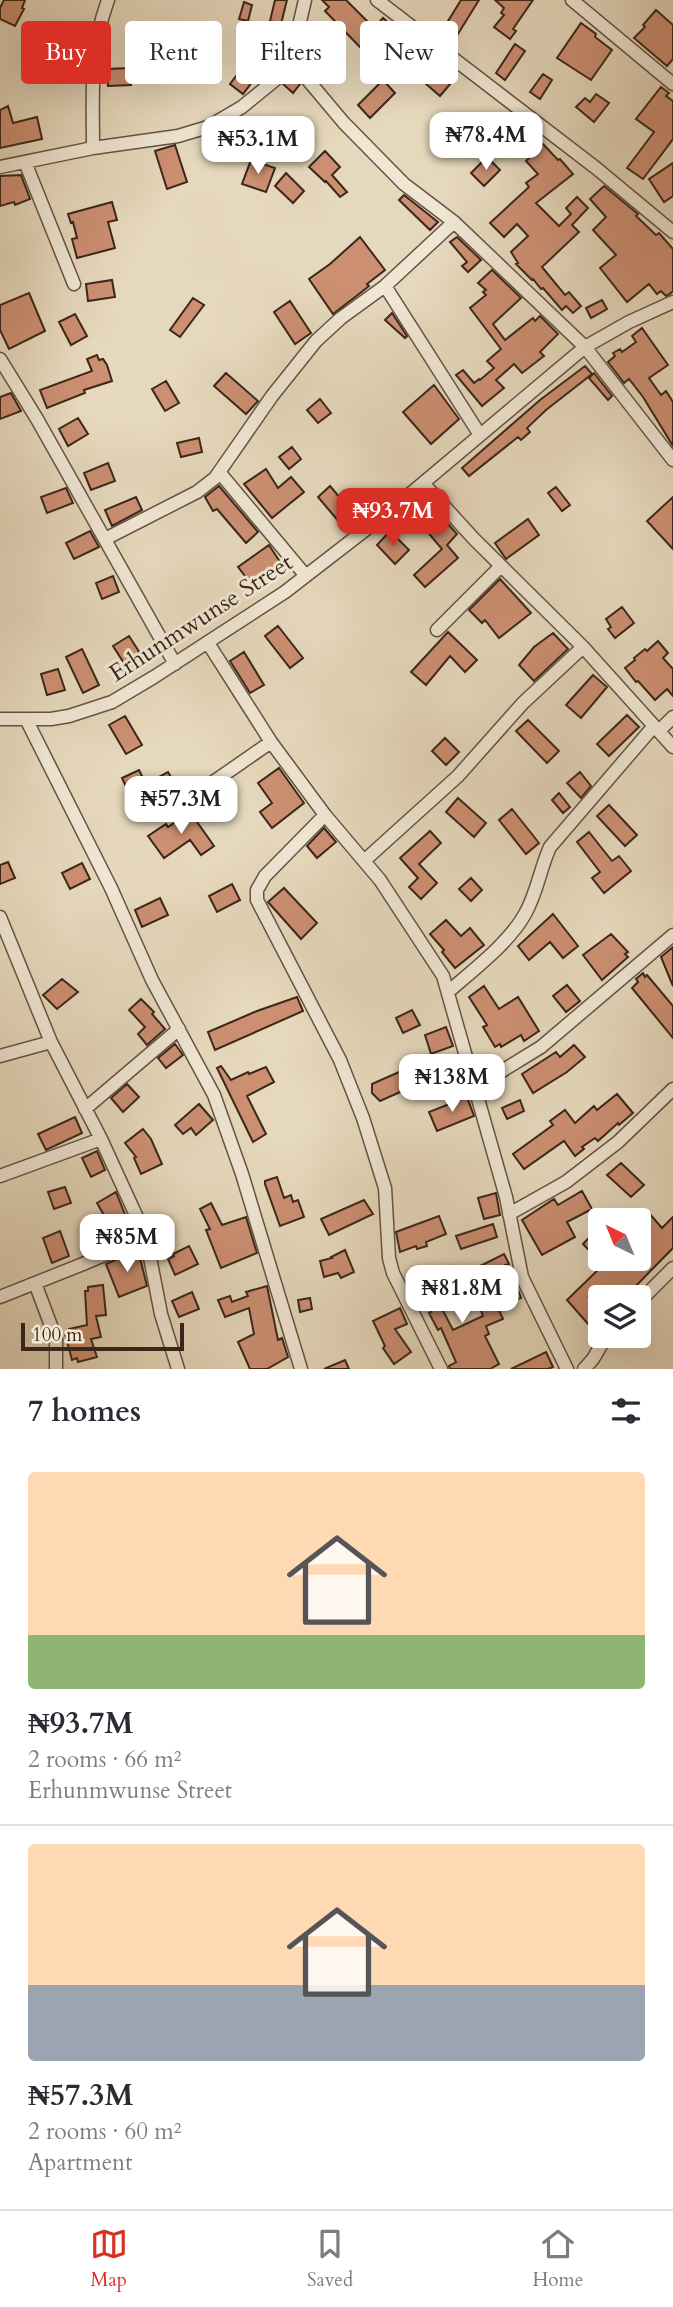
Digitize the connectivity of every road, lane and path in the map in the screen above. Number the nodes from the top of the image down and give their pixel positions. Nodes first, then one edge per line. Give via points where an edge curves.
1 (108, 0) edge
2 (305, 0) edge
3 (377, 0) edge
4 (572, 0) edge
5 (300, 21) edge
6 (270, 84) edge
7 (311, 84) edge
8 (673, 84) edge
9 (93, 148) junction
10 (25, 162) junction
11 (0, 167) edge
12 (454, 222) junction
13 (673, 232) edge
14 (74, 284) dead end
15 (385, 286) junction
16 (673, 302) edge
17 (585, 347) junction
18 (0, 359) edge
19 (480, 435) junction
20 (671, 454) edge
21 (220, 473) junction
22 (423, 484) junction
23 (105, 539) junction
24 (501, 566) junction
25 (306, 576) junction
26 (437, 630) dead end
27 (208, 643) junction
28 (583, 647) junction
29 (175, 664) junction
30 (673, 717) edge
31 (0, 719) edge
32 (26, 719) junction
33 (656, 728) junction
34 (271, 742) junction
35 (673, 747) edge
36 (173, 810) dead end
37 (325, 815) junction
38 (365, 860) junction
39 (0, 917) edge
40 (673, 935) edge
41 (448, 992) junction
42 (179, 1029) junction
43 (51, 1042) junction
44 (0, 1056) edge
45 (476, 1087) junction
46 (673, 1090) edge
47 (85, 1109) junction
48 (101, 1139) junction
49 (0, 1176) edge
50 (509, 1214) junction
51 (146, 1237) junction
52 (673, 1268) edge
53 (36, 1283) junction
54 (651, 1290) edge
55 (0, 1297) edge
56 (599, 1348) edge
57 (56, 1369) edge
58 (178, 1369) edge
59 (301, 1369) edge
60 (441, 1369) edge
61 (566, 1369) edge
62 (584, 1369) edge

1 - 9 street via 98,27 92,71
2 - 5 street
3 - 13 street
4 - 8 street
6 - 9 street via 208,127
7 - 12 street via 404,184
9 - 10 street
10 - 11 street
10 - 14 street
12 - 15 street
12 - 17 street
15 - 19 street
15 - 21 street via 316,341
16 - 17 street, Erhunmwunse Street
17 - 19 street, Erhunmwunse Street
17 - 20 street
18 - 23 street
19 - 22 street, Erhunmwunse Street
21 - 23 street via 197,492
21 - 25 street
22 - 24 street
22 - 25 street, Erhunmwunse Street
23 - 29 street
24 - 26 street
24 - 28 street
25 - 27 street, Erhunmwunse Street
27 - 29 street, Erhunmwunse Street
27 - 34 street
28 - 33 street
28 - 38 street via 523,703 458,776
29 - 32 street, Erhunmwunse Street via 112,702 69,716
30 - 33 street
31 - 32 street, Erhunmwunse Street
32 - 42 street
33 - 35 street
33 - 41 street via 550,847 523,918
34 - 36 street
34 - 37 street
37 - 38 street
37 - 60 street via 265,876 257,900 340,1060 363,1118 385,1188 393,1273
38 - 41 street via 443,976
39 - 43 street
40 - 45 street via 541,1047
41 - 45 street
42 - 47 street
42 - 59 street via 214,1095
43 - 44 street
43 - 47 street
45 - 50 street
46 - 50 street via 618,1142 566,1182
47 - 48 street
48 - 49 street
48 - 51 street
50 - 61 street via 522,1277
51 - 53 street
51 - 58 street via 160,1314
52 - 54 street
53 - 55 street
53 - 57 street via 56,1339
56 - 62 street

